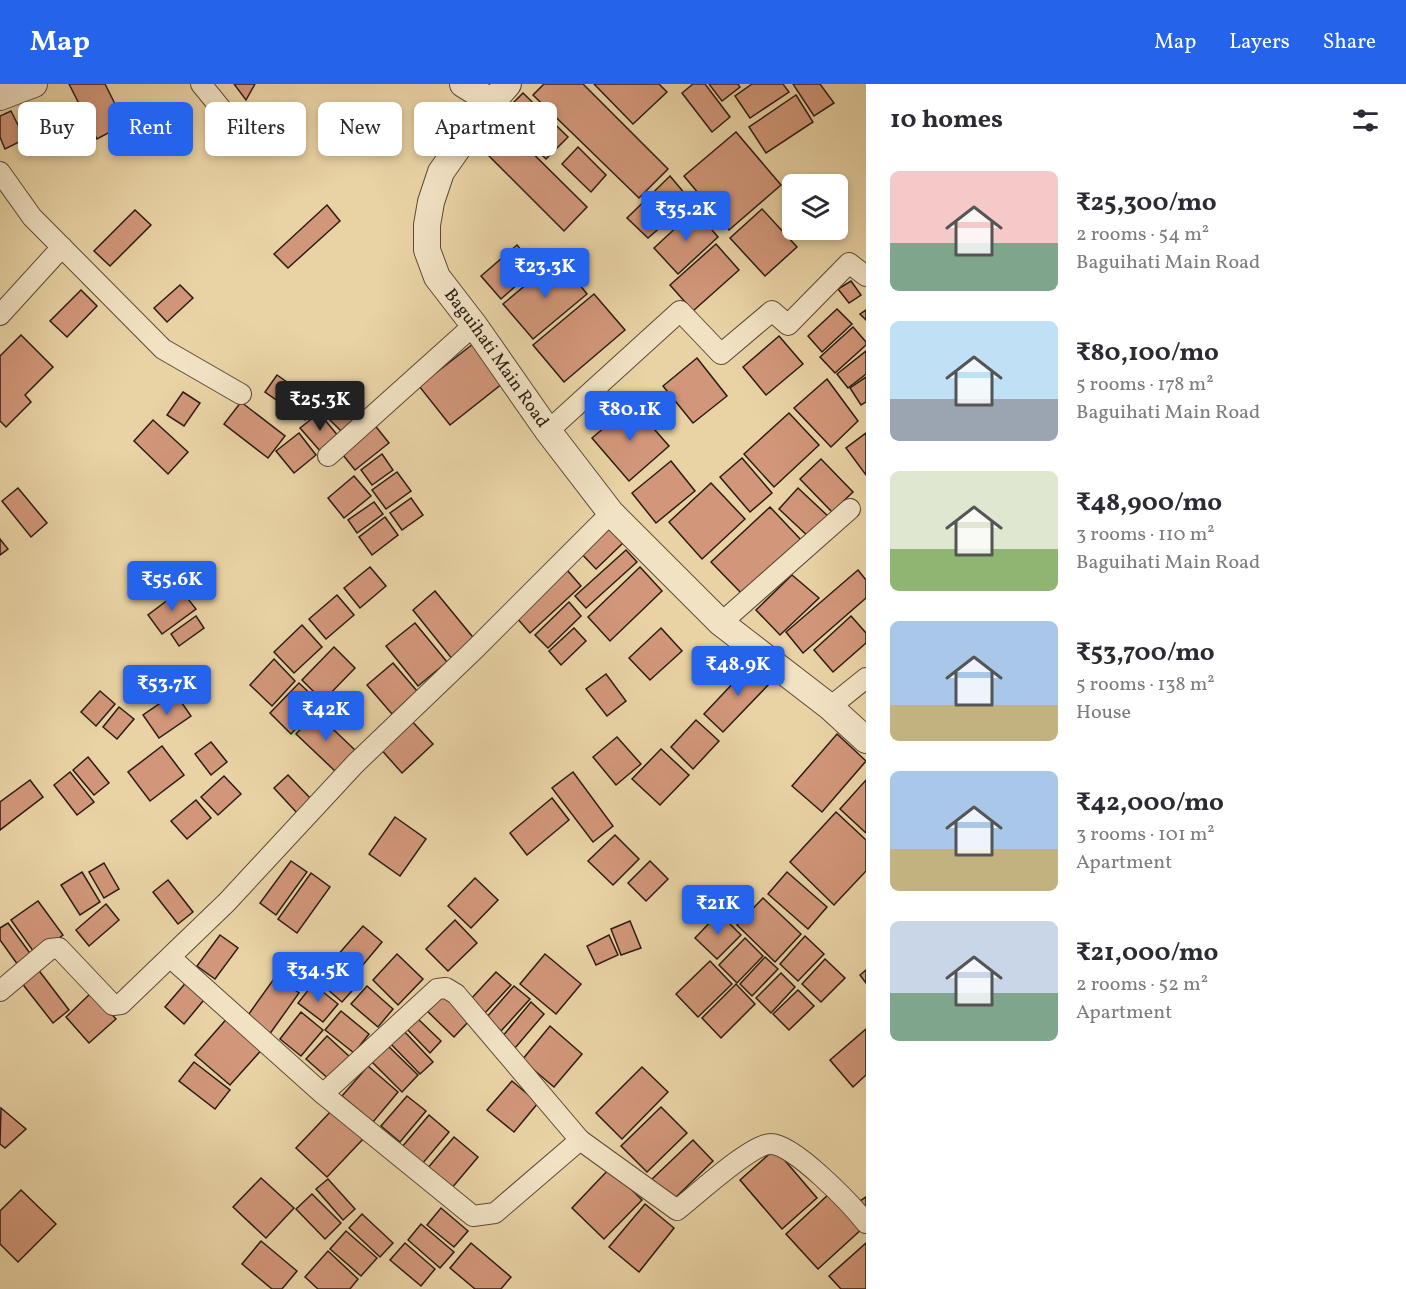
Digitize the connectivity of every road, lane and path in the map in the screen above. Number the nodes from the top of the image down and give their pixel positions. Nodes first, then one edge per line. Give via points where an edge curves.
1 (34, 84) edge
2 (201, 84) edge
3 (464, 84) edge
4 (500, 93) edge
5 (0, 97) edge
6 (216, 102) edge
7 (0, 172) edge
8 (62, 247) junction
9 (866, 276) edge
10 (0, 315) edge
11 (474, 325) junction
12 (241, 394) dead end
13 (548, 431) junction
14 (328, 456) dead end
15 (850, 509) dead end
16 (611, 513) junction
17 (721, 623) junction
18 (866, 678) edge
19 (830, 707) junction
20 (866, 740) edge
21 (171, 958) junction
22 (0, 991) edge
23 (323, 1094) junction
24 (580, 1140) junction
25 (866, 1223) edge

1 - 5 street
2 - 6 street
3 - 4 street
4 - 11 street, Baguihati Main Road via 441,172 427,225 427,250 437,277
7 - 8 street via 32,217
8 - 10 street
8 - 12 street via 163,349
9 - 13 street via 849,263 788,326 772,310 720,354 680,311
11 - 13 street, Baguihati Main Road
11 - 14 street
13 - 16 street, Baguihati Main Road
15 - 17 street
16 - 17 street, Baguihati Main Road
16 - 21 street via 355,764
17 - 19 street, Baguihati Main Road
18 - 19 street
19 - 20 street, Baguihati Main Road
21 - 22 street via 122,1004 114,1005 59,948 50,949
21 - 23 street
23 - 24 street via 473,1216 495,1214
23 - 24 street via 437,989 446,988 456,994
24 - 25 street via 677,1210 751,1151 770,1143 782,1147 831,1185

